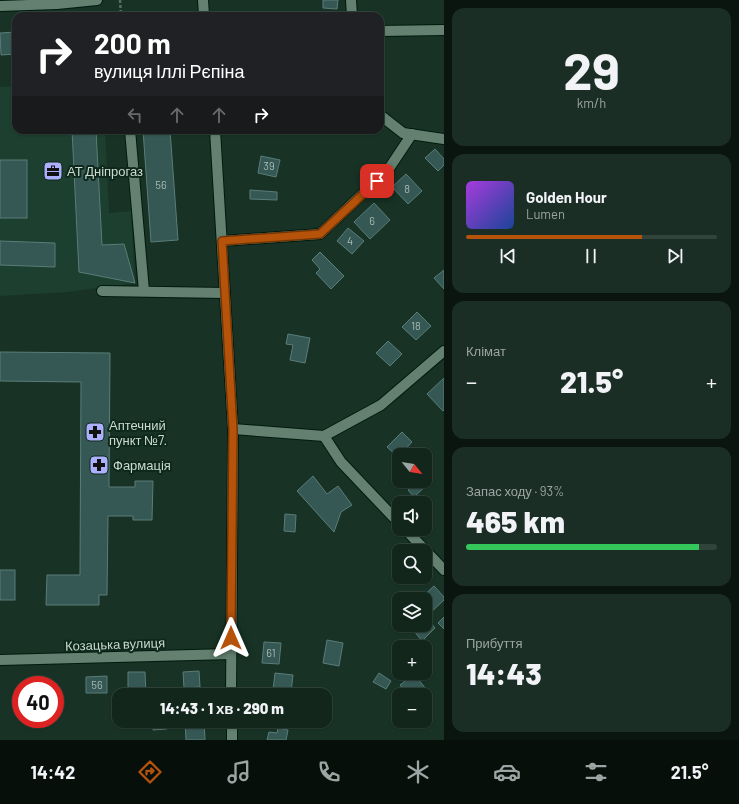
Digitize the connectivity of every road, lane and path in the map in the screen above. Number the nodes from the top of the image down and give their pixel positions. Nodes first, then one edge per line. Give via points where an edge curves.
1 (97, 0) edge
2 (120, 0) edge
3 (203, 0) edge
4 (351, 0) edge
5 (0, 6) edge
6 (121, 12) edge
7 (204, 12) edge
8 (352, 12) edge
9 (444, 30) edge
10 (384, 31) edge
11 (384, 117) edge
12 (130, 134) edge
13 (215, 134) edge
14 (412, 134) junction
15 (444, 139) edge
16 (222, 241) junction
17 (102, 291) dead end
18 (144, 291) junction
19 (225, 292) junction
20 (443, 354) edge
21 (233, 429) junction
22 (324, 436) junction
23 (392, 516) edge
24 (412, 536) edge
25 (444, 570) edge
26 (231, 654) junction
27 (0, 660) edge
28 (232, 688) edge
29 (232, 728) edge
30 (232, 740) edge

1 - 5 street
2 - 6 path
3 - 7 street
4 - 8 street
9 - 10 street
11 - 14 street via 403,133
12 - 18 street
13 - 16 street
14 - 15 street
14 - 16 street via 388,170 320,234
16 - 19 street
17 - 18 street
18 - 19 street
19 - 21 street
20 - 22 street via 380,405
21 - 22 street
21 - 26 street
22 - 23 street via 341,462
24 - 25 street
26 - 27 street, Козацька вулиця
26 - 28 street
29 - 30 street

